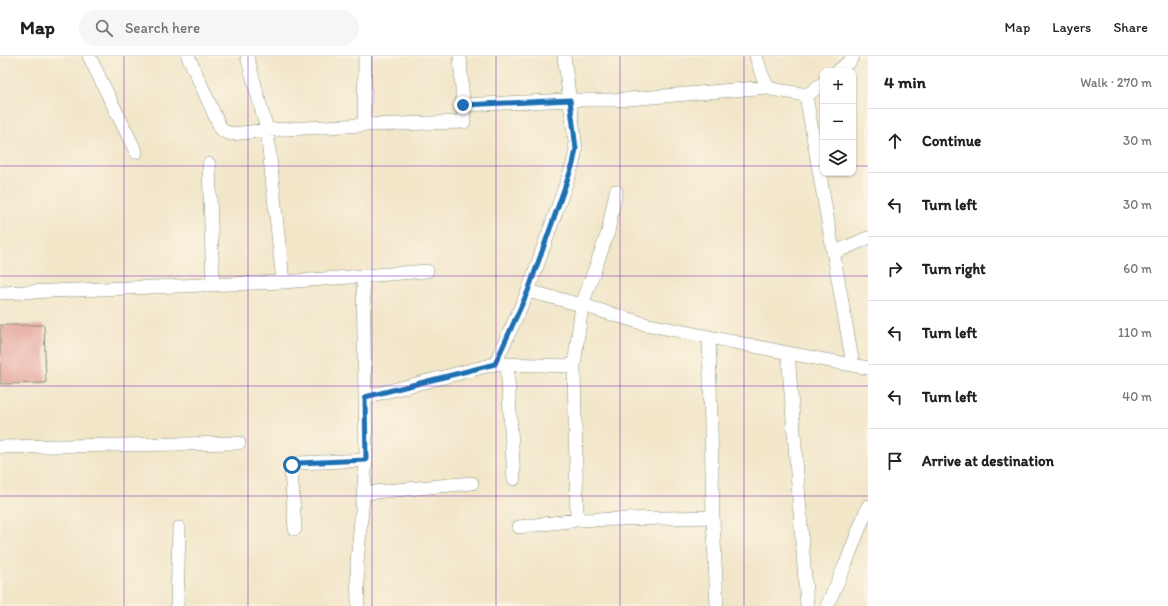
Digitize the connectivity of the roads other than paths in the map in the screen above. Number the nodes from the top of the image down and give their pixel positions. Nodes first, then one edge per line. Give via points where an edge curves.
1 (89, 56) edge
2 (188, 56) edge
3 (247, 56) edge
4 (365, 56) edge
5 (460, 56) edge
6 (564, 56) edge
7 (756, 56) edge
8 (853, 56) edge
9 (842, 68) edge
10 (820, 85) edge
11 (768, 87) junction
12 (806, 96) junction
13 (570, 100) junction
14 (463, 105) junction
15 (364, 125) junction
16 (267, 130) junction
17 (136, 152) dead end
18 (209, 164) dead end
19 (616, 191) dead end
20 (868, 238) edge
21 (833, 253) junction
22 (426, 271) dead end
23 (363, 276) junction
24 (283, 282) junction
25 (213, 285) junction
26 (528, 291) junction
27 (0, 293) edge
28 (582, 305) junction
29 (709, 337) junction
30 (788, 354) junction
31 (501, 364) junction
32 (853, 365) junction
33 (574, 366) junction
34 (868, 368) edge
35 (365, 397) junction
36 (240, 443) dead end
37 (0, 447) edge
38 (366, 460) junction
39 (514, 479) dead end
40 (472, 484) dead end
41 (364, 493) junction
42 (868, 506) edge
43 (714, 517) junction
44 (577, 520) junction
45 (519, 527) dead end
46 (179, 528) dead end
47 (295, 529) dead end
48 (177, 606) edge
49 (358, 606) edge
50 (717, 606) edge
51 (807, 606) edge
52 (827, 606) edge

1 - 17 street
2 - 16 street via 223,131 232,134
3 - 16 street
4 - 15 street
5 - 14 street
6 - 13 street
7 - 11 street
8 - 9 street
10 - 12 street
11 - 12 street
11 - 13 street via 617,100
12 - 21 street
13 - 14 street
13 - 26 street via 576,149 573,164
14 - 15 street via 464,122
15 - 16 street
16 - 24 street
18 - 25 street
19 - 28 street via 607,237
20 - 21 street
21 - 32 street
22 - 23 street
23 - 24 street
23 - 35 street
24 - 25 street
25 - 27 street
26 - 28 street
26 - 31 street
28 - 29 street via 644,324
28 - 33 street
29 - 30 street
29 - 43 street
30 - 32 street
30 - 51 street
31 - 33 street
31 - 35 street
31 - 39 street
32 - 34 street
33 - 44 street
35 - 38 street
36 - 37 street
38 - 41 street
38 - 47 street via 292,465
40 - 41 street
41 - 49 street via 357,563
42 - 52 street
43 - 44 street
43 - 50 street
44 - 45 street
46 - 48 street

